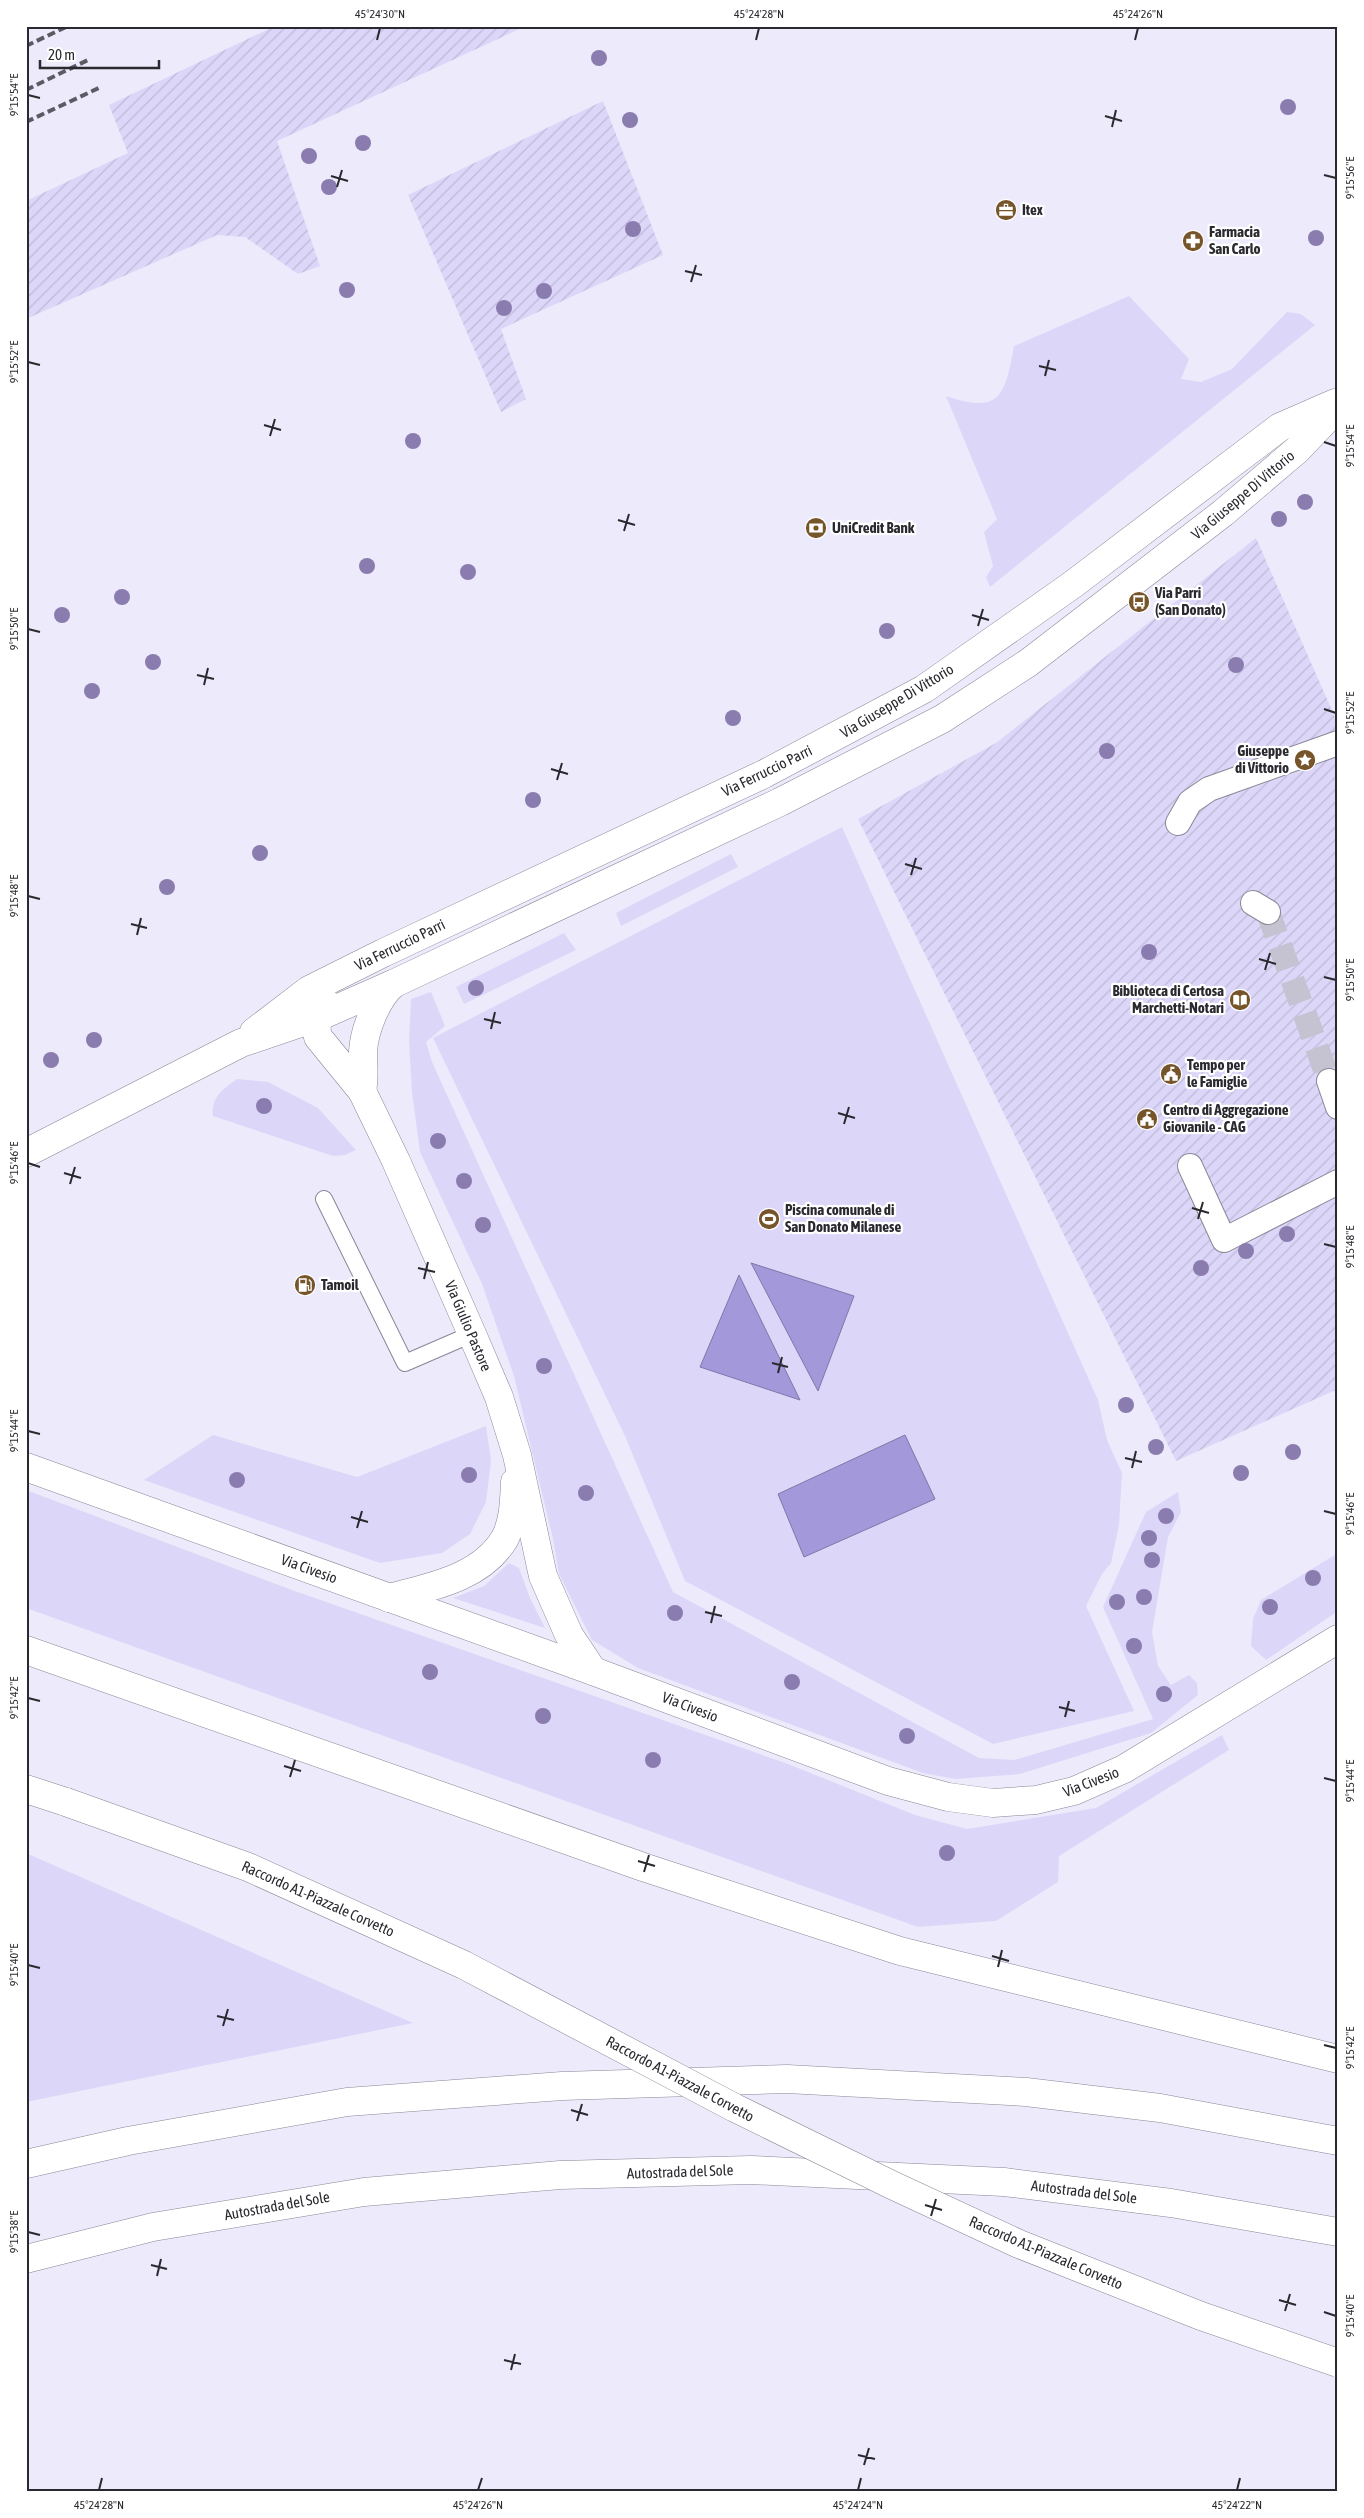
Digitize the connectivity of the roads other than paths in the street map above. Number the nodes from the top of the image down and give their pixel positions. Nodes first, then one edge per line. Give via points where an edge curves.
1 (1338, 402) edge
2 (1338, 407) edge
3 (828, 741) junction
4 (1338, 743) edge
5 (860, 762) junction
6 (1178, 824) dead end
7 (612, 881) junction
8 (395, 983) junction
9 (324, 1003) junction
10 (363, 1050) junction
11 (1329, 1081) tunnel mouth
12 (362, 1091) junction
13 (1338, 1107) edge
14 (26, 1153) edge
15 (1190, 1166) dead end
16 (1338, 1182) edge
17 (324, 1199) dead end
18 (472, 1334) junction
19 (517, 1456) junction
20 (26, 1467) edge
21 (389, 1598) junction
22 (1338, 1639) edge
23 (26, 1650) edge
24 (593, 1671) junction
25 (26, 1789) edge
26 (1338, 2059) edge
27 (1338, 2141) edge
28 (26, 2164) edge
29 (1338, 2232) edge
30 (26, 2259) edge
31 (1338, 2362) edge

1 - 3 main road, Via Giuseppe Di Vittorio via 1280,428 1072,585 924,689
2 - 5 main road, Via Giuseppe Di Vittorio via 1297,450 1223,513 1028,663 942,719
3 - 5 main road, Via Giuseppe Di Vittorio
3 - 7 main road, Via Ferruccio Parri via 826,757 817,768 656,841 640,852
3 - 9 main road, Via Ferruccio Parri via 600,850 587,868 562,886 357,982
4 - 6 street via 1209,789 1190,802
5 - 7 main road, Via Ferruccio Parri
7 - 8 main road, Via Ferruccio Parri
8 - 9 main road, Via Ferruccio Parri
8 - 10 main road via 383,993
9 - 10 main road via 356,1031
9 - 12 main road, Via Giulio Pastore via 315,1027 318,1037
9 - 14 main road, Via Ferruccio Parri
10 - 12 main road via 366,1075
11 - 13 street
12 - 18 main road, Via Giulio Pastore via 396,1160
15 - 16 street via 1224,1240
17 - 18 lane via 405,1363
18 - 19 main road, Via Giulio Pastore via 498,1397
19 - 21 main road, Via Giulio Pastore via 514,1511 505,1538 490,1557 469,1572 440,1584
19 - 24 main road, Via Giulio Pastore via 543,1576 569,1635
20 - 21 main road, Via Civesio
21 - 24 main road, Via Civesio
22 - 24 main road, Via Civesio via 1124,1769 1074,1791 1036,1800 993,1803 948,1797 888,1781
23 - 26 main road via 646,1868 900,1951
25 - 31 main road, Raccordo A1-Piazzale Corvetto, bridge via 248,1867 464,1966 744,2113 1019,2244 1201,2316
27 - 28 main road via 1160,2108 1026,2092 787,2079 562,2086 347,2102 128,2141
29 - 30 main road, Autostrada del Sole via 1171,2203 1004,2182 752,2170 560,2175 364,2192 153,2227

